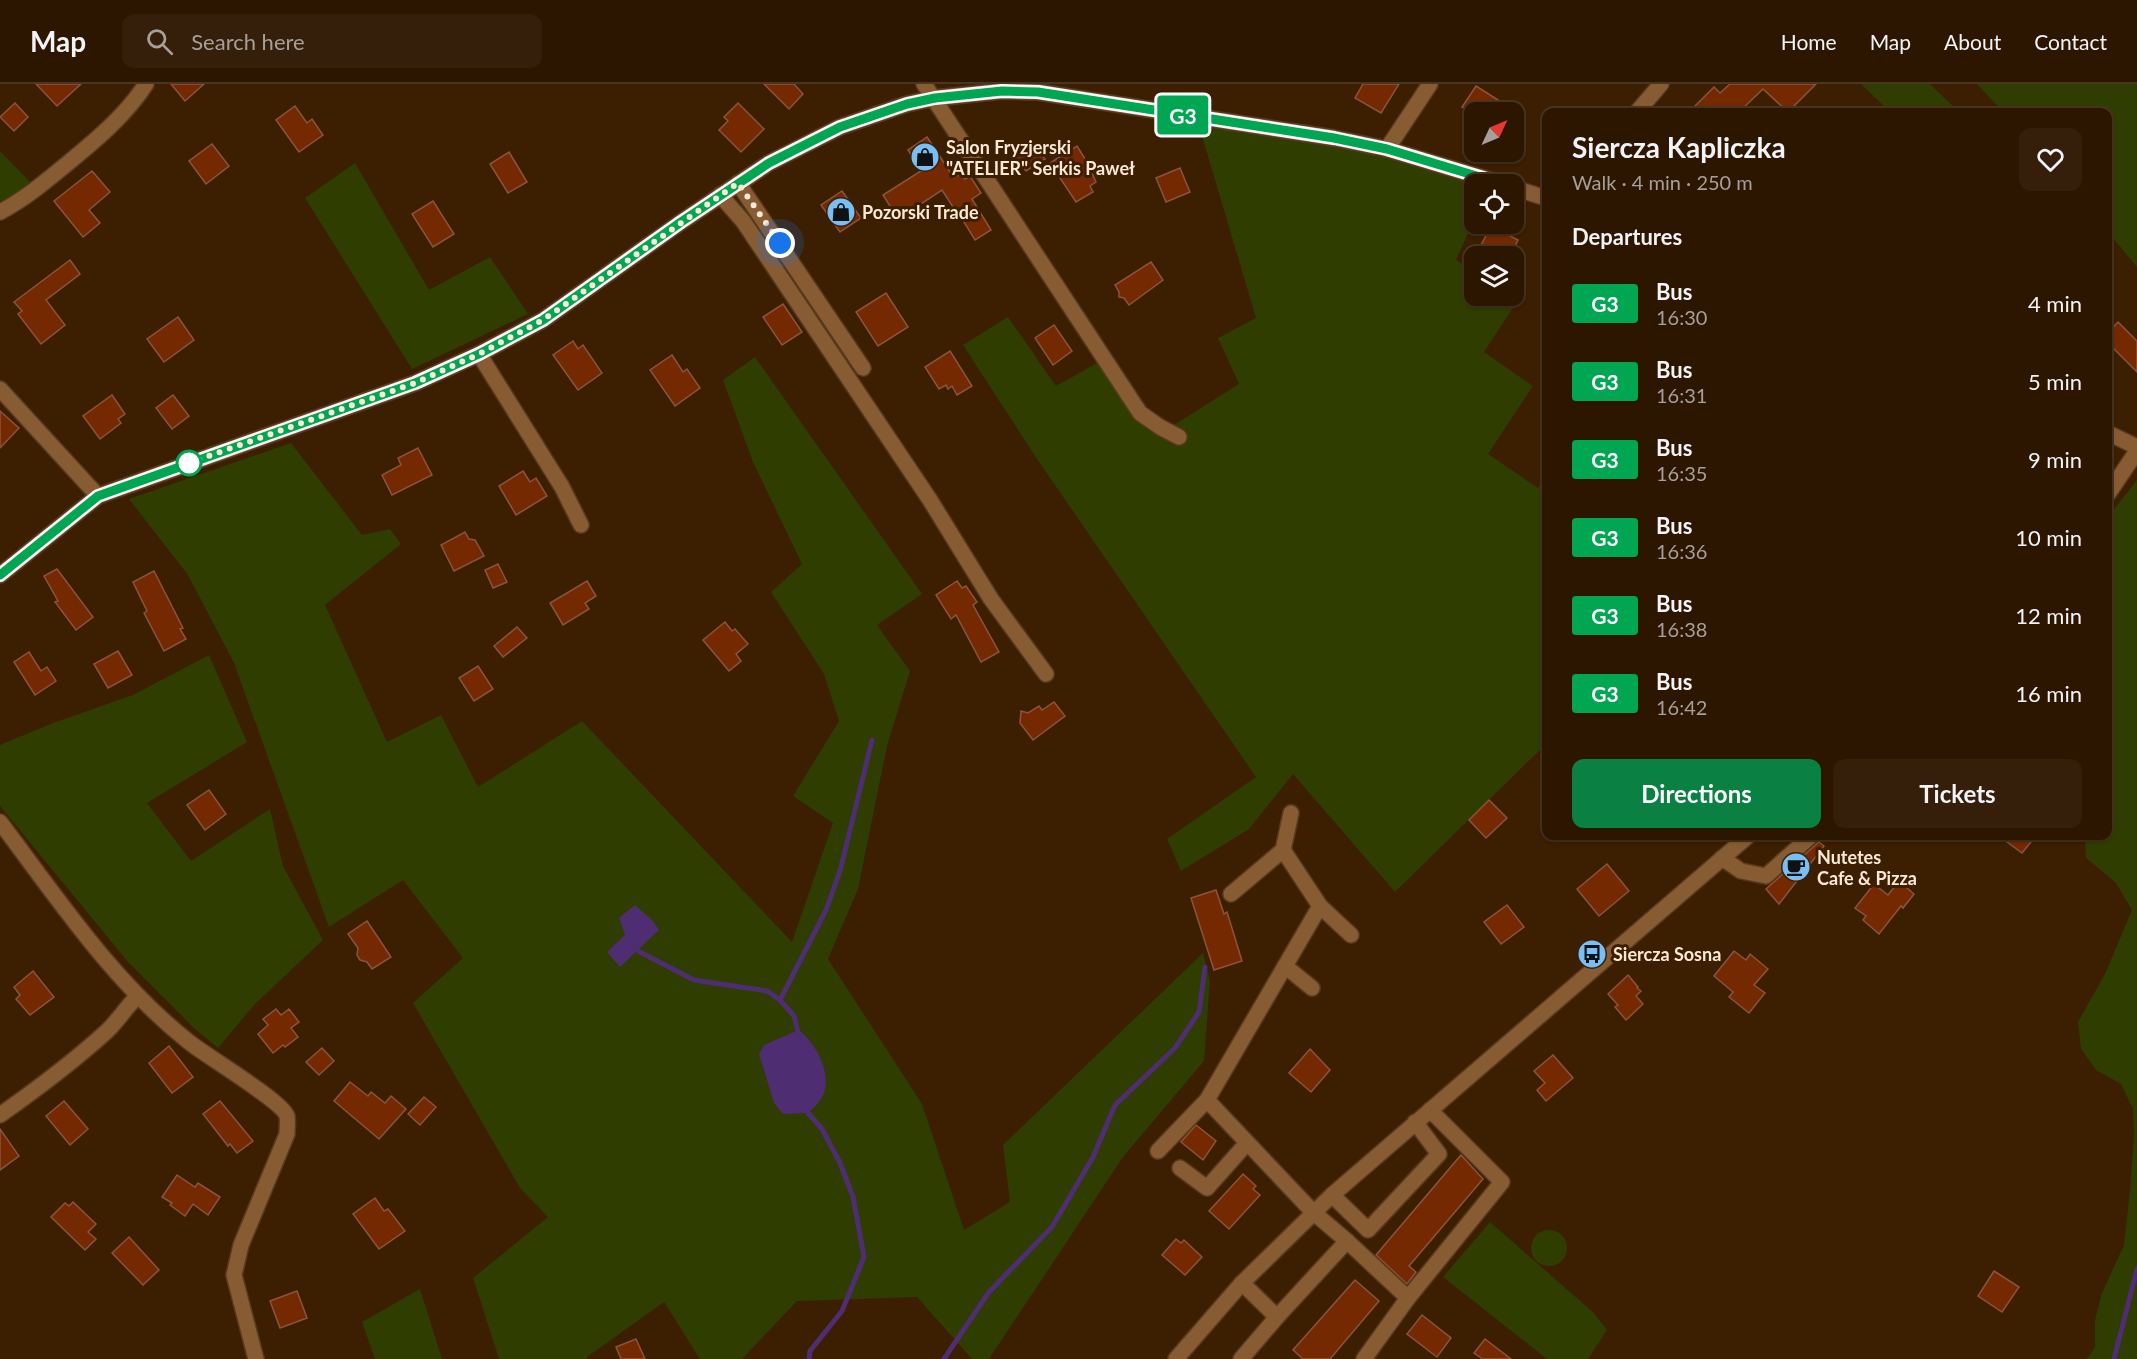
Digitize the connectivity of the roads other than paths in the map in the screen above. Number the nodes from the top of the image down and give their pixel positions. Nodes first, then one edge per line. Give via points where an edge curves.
1 (146, 84) edge
2 (924, 84) edge
3 (1430, 84) edge
4 (1661, 84) edge
5 (935, 98) junction
6 (1640, 108) edge
7 (1387, 149) junction
8 (1470, 174) edge
9 (738, 183) junction
10 (1524, 191) edge
11 (720, 195) junction
12 (1542, 197) edge
13 (0, 212) edge
14 (479, 354) junction
15 (863, 368) dead end
16 (0, 388) edge
17 (2112, 435) edge
18 (1179, 437) dead end
19 (538, 448) junction
20 (2137, 449) edge
21 (2112, 488) edge
22 (98, 496) junction
23 (578, 498) dead end
24 (581, 525) dead end
25 (0, 575) edge
26 (1046, 674) dead end
27 (1291, 813) dead end
28 (0, 822) edge
29 (1743, 840) edge
30 (1806, 840) edge
31 (1283, 850) junction
32 (1722, 858) junction
33 (1231, 894) dead end
34 (1320, 906) junction
35 (1351, 935) dead end
36 (1285, 966) junction
37 (1312, 988) dead end
38 (137, 997) junction
39 (1207, 1100) junction
40 (1430, 1110) junction
41 (0, 1115) edge
42 (1415, 1122) junction
43 (1247, 1143) junction
44 (1158, 1151) dead end
45 (1180, 1168) dead end
46 (1332, 1195) junction
47 (1313, 1212) junction
48 (1347, 1241) junction
49 (1242, 1283) junction
50 (1408, 1298) junction
51 (1277, 1317) junction
52 (256, 1359) edge
53 (1176, 1359) edge
54 (1241, 1359) edge
55 (1364, 1359) edge

1 - 13 street via 117,120 76,156 23,200
2 - 5 street
3 - 7 street
4 - 6 street
5 - 7 street via 1002,91 1038,92
5 - 9 street via 840,127
5 - 18 street via 1140,413
7 - 8 street
9 - 11 street
9 - 15 street
10 - 12 street
11 - 14 street via 543,320
11 - 26 street via 743,221
14 - 19 street
14 - 22 street via 415,383
16 - 22 street
17 - 20 street
19 - 23 street
19 - 24 street
20 - 21 street
22 - 25 street
27 - 31 street
28 - 38 street
29 - 32 street
30 - 32 street via 1766,876 1741,871
31 - 33 street
31 - 34 street
32 - 40 street
34 - 35 street
34 - 36 street
36 - 37 street
36 - 39 street
38 - 41 street via 89,1047
38 - 52 street via 190,1043 275,1101 287,1115 287,1134 241,1245 234,1275
39 - 43 street
39 - 44 street
40 - 42 street
40 - 50 street via 1502,1182
42 - 46 street
42 - 46 street via 1440,1154 1368,1230
43 - 45 street via 1207,1188
43 - 47 street
46 - 47 street
47 - 48 street
47 - 49 street
48 - 50 street
48 - 51 street
49 - 51 street
49 - 53 street
50 - 55 street
51 - 54 street

